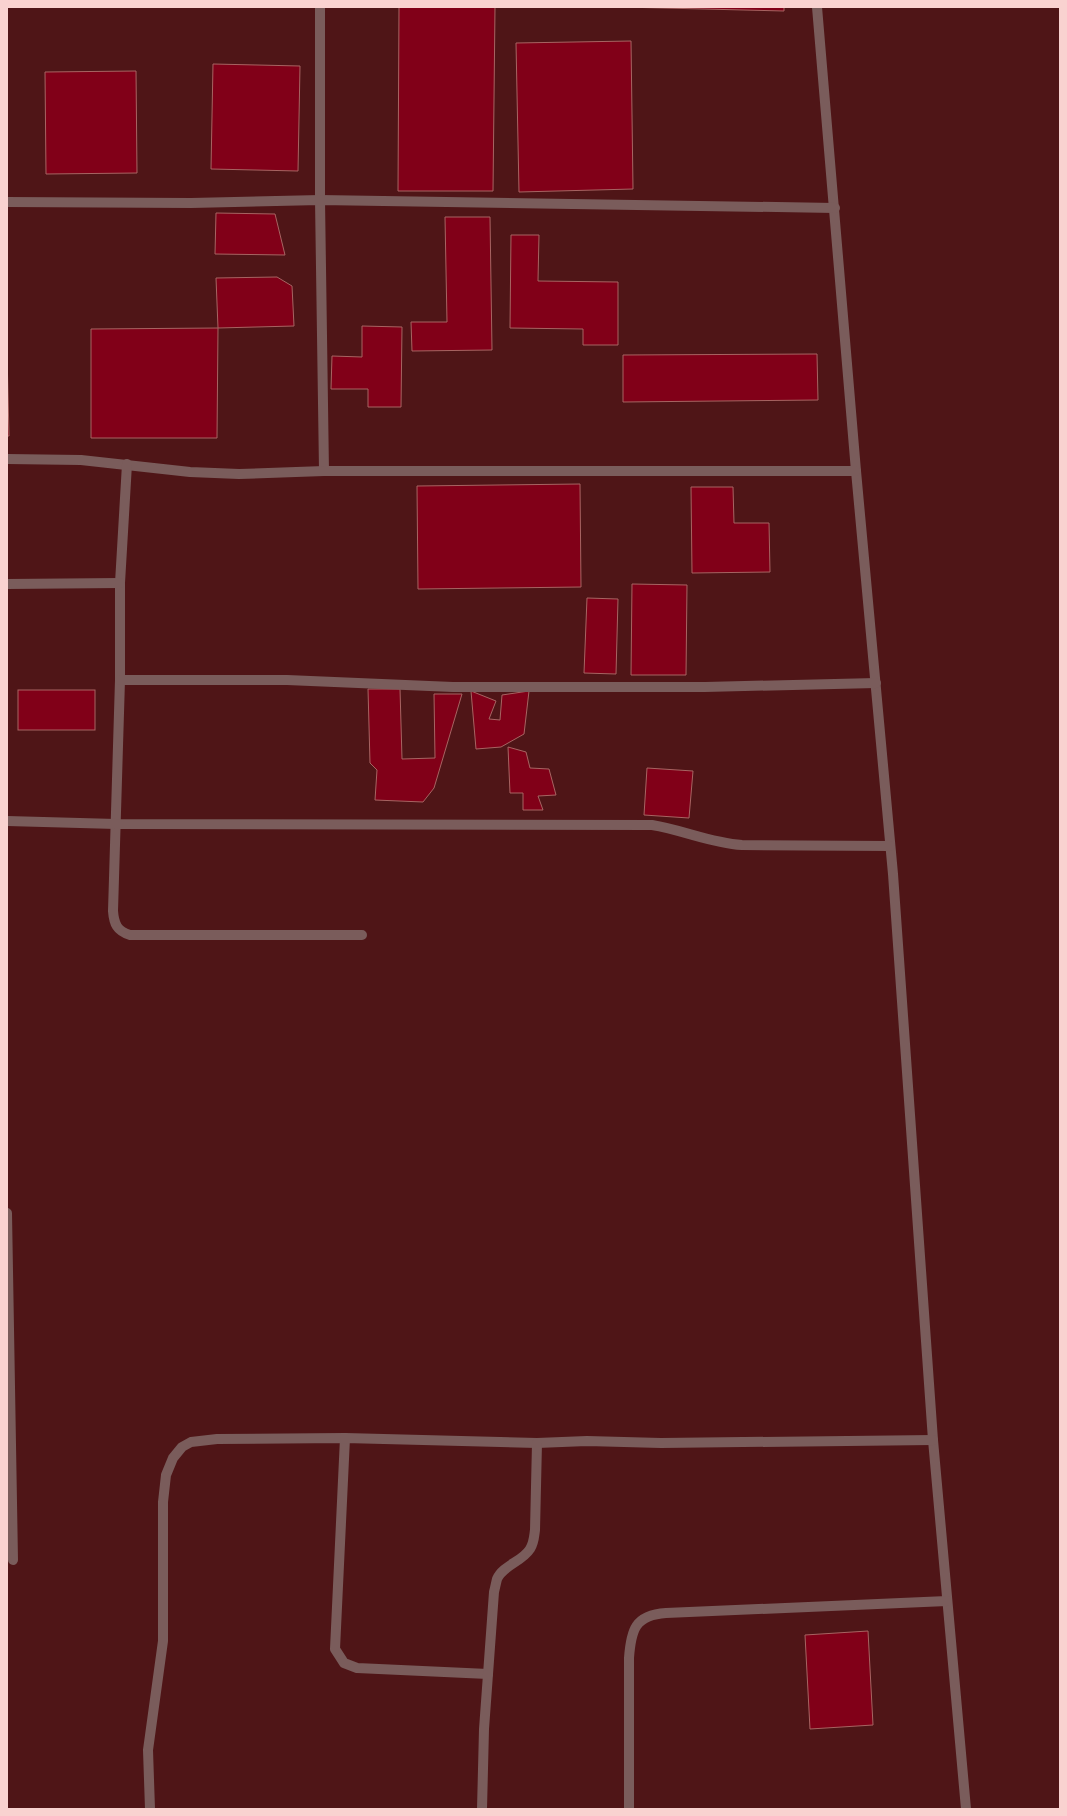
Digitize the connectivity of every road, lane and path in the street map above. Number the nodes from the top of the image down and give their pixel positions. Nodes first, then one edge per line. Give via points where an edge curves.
1 (320, 7) edge
2 (817, 7) edge
3 (320, 200) junction
4 (7, 202) edge
5 (834, 208) junction
6 (7, 459) edge
7 (127, 464) junction
8 (324, 471) junction
9 (856, 471) junction
10 (120, 583) junction
11 (7, 584) edge
12 (120, 680) junction
13 (876, 683) junction
14 (7, 821) edge
15 (116, 824) junction
16 (890, 846) junction
17 (362, 935) dead end
18 (7, 1213) edge
19 (8, 1344) edge
20 (345, 1438) junction
21 (933, 1440) junction
22 (537, 1443) junction
23 (10, 1496) edge
24 (14, 1560) dead end
25 (947, 1601) junction
26 (488, 1674) junction
27 (150, 1809) edge
28 (482, 1809) edge
29 (629, 1809) edge
30 (966, 1809) edge

1 - 3 street
2 - 5 street
3 - 4 street via 191,203
3 - 5 street
3 - 8 street
5 - 9 street
6 - 7 street via 81,460
7 - 8 street via 190,472 239,474
7 - 10 street
8 - 9 street
9 - 13 street
10 - 11 street
10 - 12 street
12 - 13 street via 288,680 453,687 705,687
12 - 15 street
13 - 16 street
14 - 15 street
15 - 16 street via 652,825 736,845
15 - 17 street via 113,911 117,929 123,933
16 - 21 street
18 - 19 street
19 - 23 street
20 - 22 street
20 - 26 street via 336,1649 344,1663 357,1668
20 - 27 street via 202,1440 182,1447 173,1458 166,1475 163,1502 164,1641 148,1750
21 - 22 street
21 - 25 street
22 - 26 street via 533,1543 520,1560 505,1569 497,1578
23 - 24 street
25 - 29 street via 666,1613 652,1614 641,1620 632,1634 629,1658
25 - 30 street
26 - 28 street

